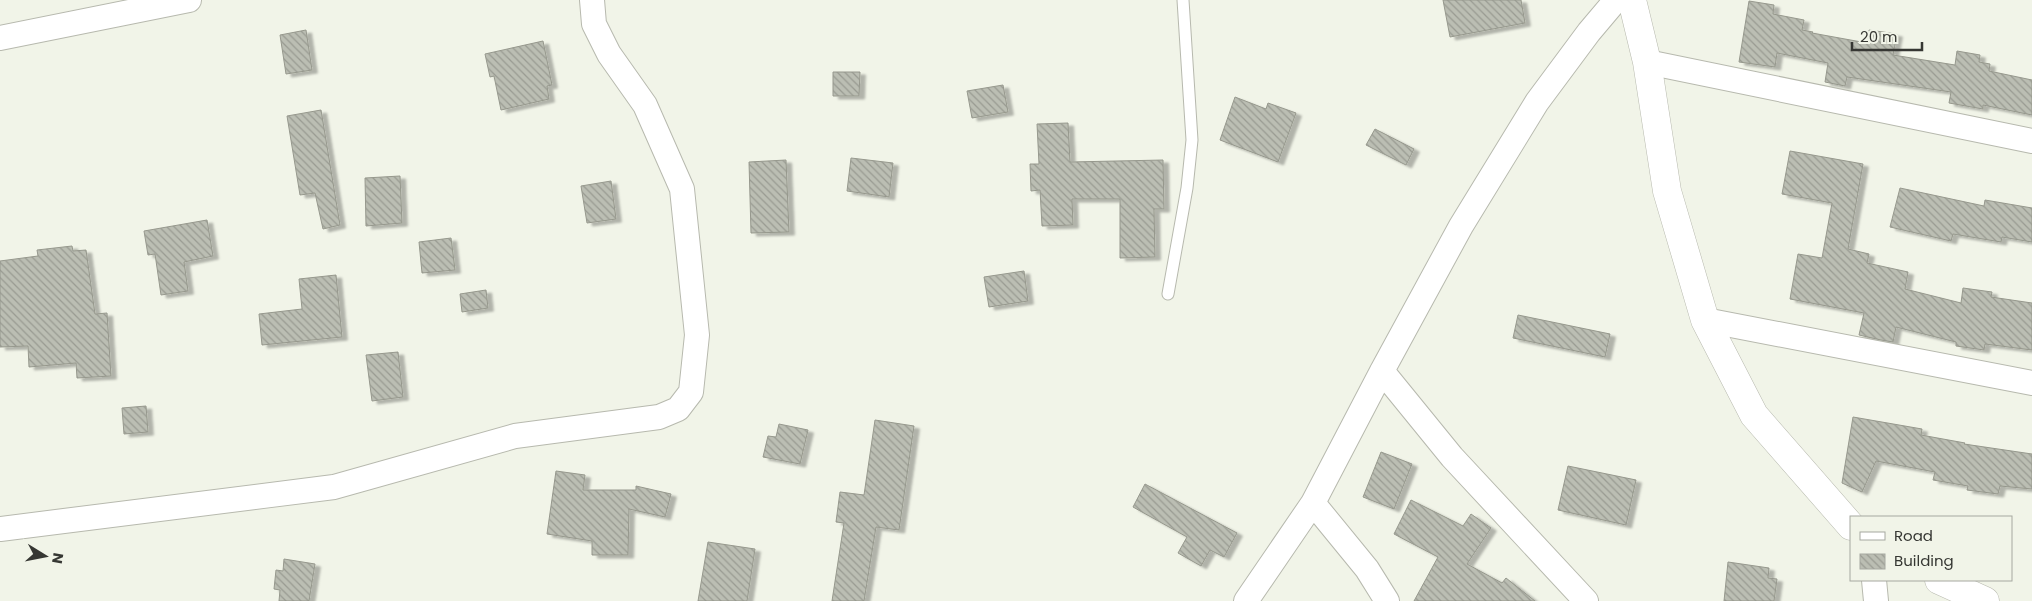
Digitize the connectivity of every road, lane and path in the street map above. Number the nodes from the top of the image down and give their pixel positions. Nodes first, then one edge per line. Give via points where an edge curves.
1 (189, 0) edge
2 (592, 0) edge
3 (1183, 0) edge
4 (1616, 0) edge
5 (1632, 0) edge
6 (0, 38) edge
7 (1647, 62) junction
8 (2032, 142) edge
9 (1168, 294) dead end
10 (1705, 320) junction
11 (1382, 371) junction
12 (2032, 383) edge
13 (1313, 503) junction
14 (1850, 525) edge
15 (0, 529) edge
16 (1874, 581) edge
17 (1941, 581) edge
18 (1246, 601) edge
19 (1387, 601) edge
20 (1586, 601) edge
21 (1876, 601) edge
22 (1985, 601) edge

1 - 6 street
2 - 15 street via 594,24 609,54 645,105 682,189 697,336 691,392 678,409 659,417 515,436 334,487
3 - 9 lane via 1192,140
4 - 11 street via 1537,102 1461,226
5 - 7 street
7 - 8 street
7 - 10 street via 1668,191
10 - 12 street
10 - 14 street via 1754,415
11 - 13 street
11 - 20 street via 1452,457
13 - 18 street
13 - 19 street via 1367,569
16 - 21 street
17 - 22 street

